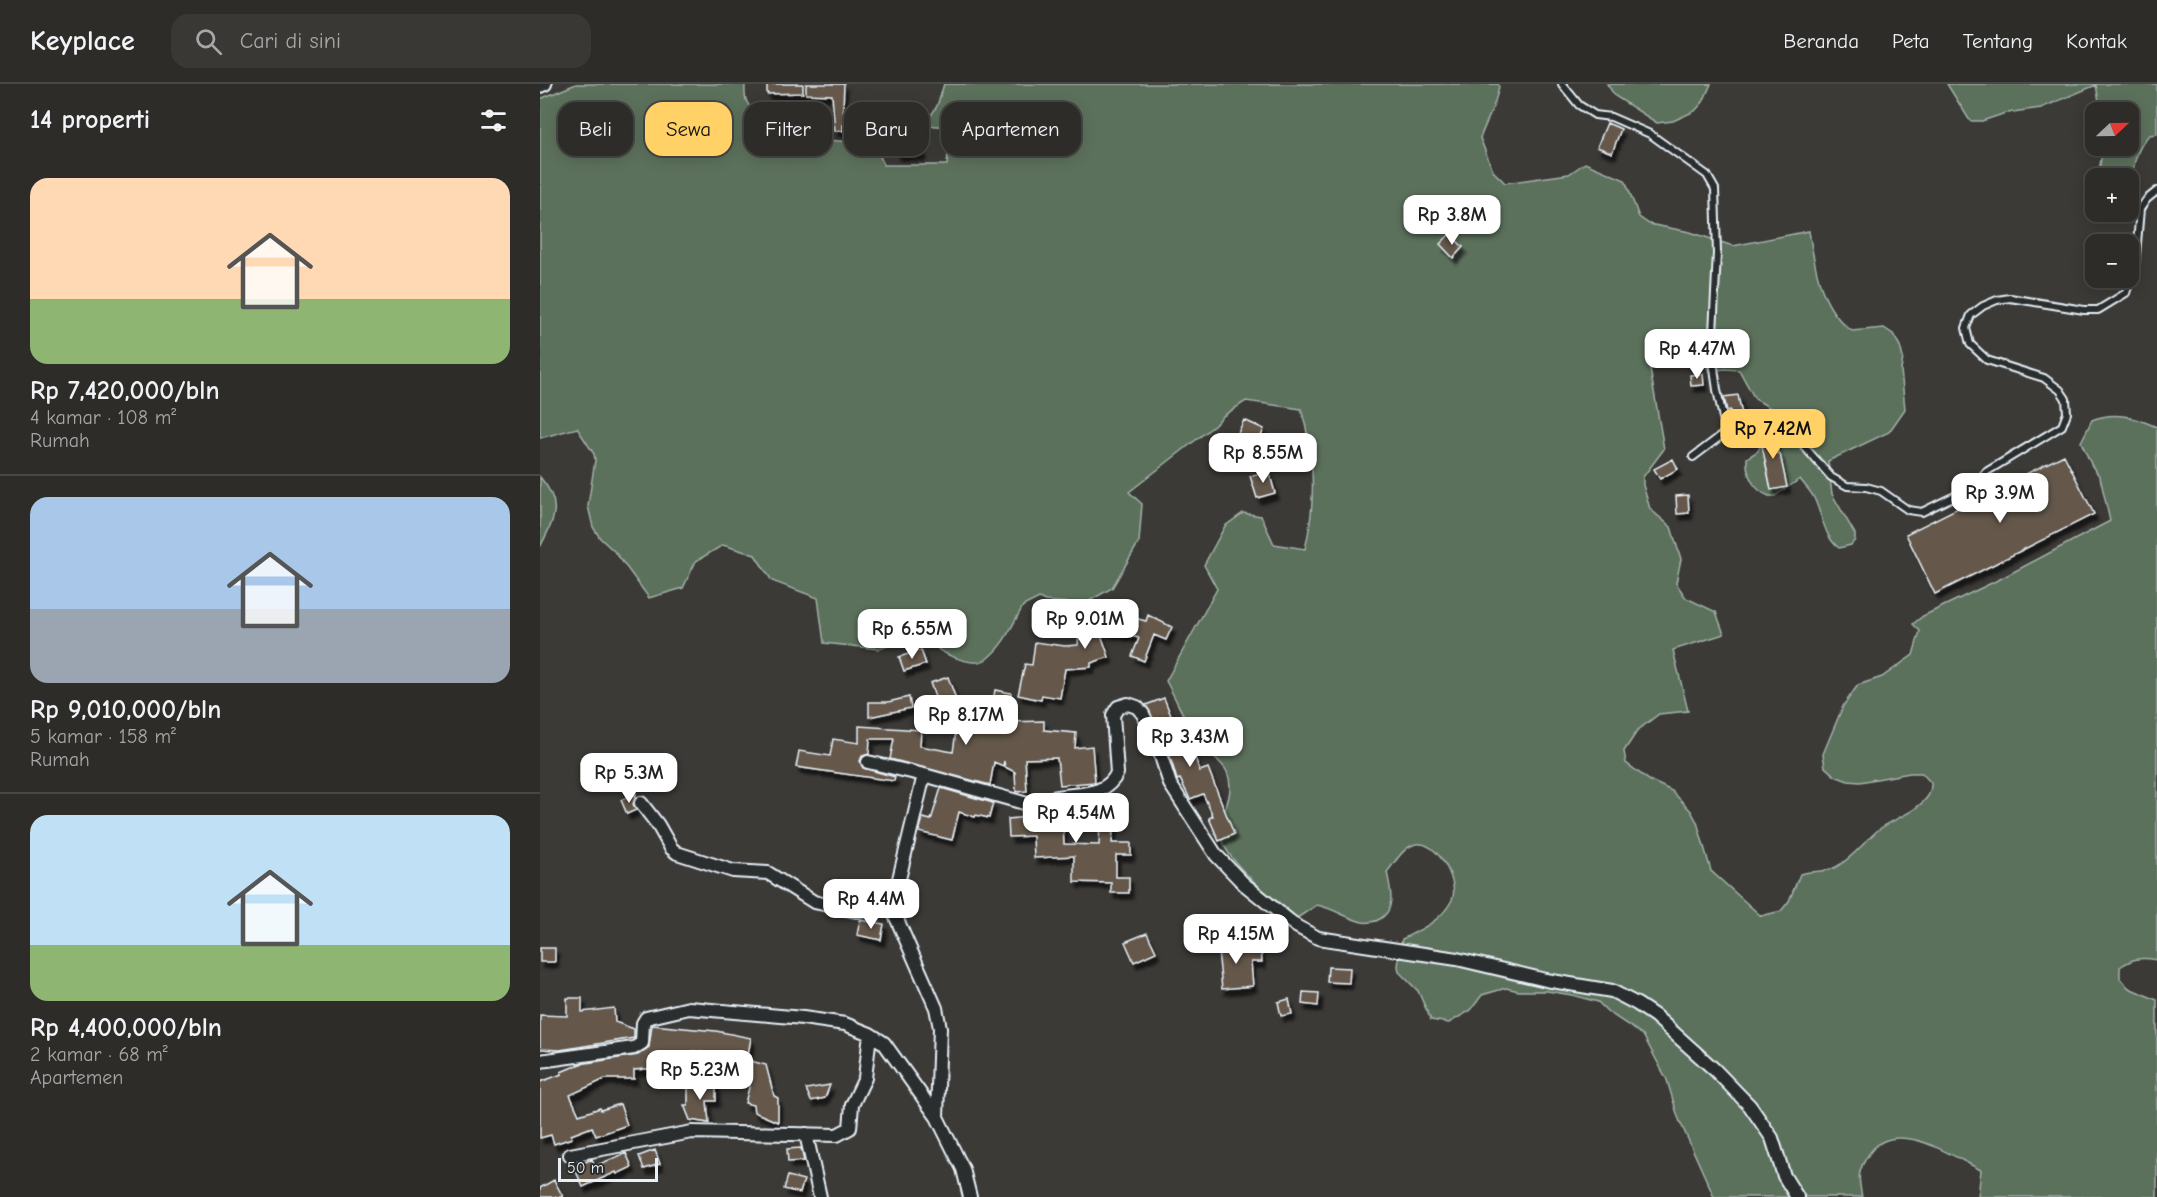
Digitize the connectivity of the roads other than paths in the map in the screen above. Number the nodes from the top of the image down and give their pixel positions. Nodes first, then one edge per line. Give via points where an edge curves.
1 (545, 84) edge
2 (1562, 84) edge
3 (540, 86) edge
4 (2157, 191) edge
5 (1726, 432) junction
6 (1693, 457) dead end
7 (868, 762) dead end
8 (924, 775) junction
9 (641, 803) dead end
10 (892, 908) junction
11 (870, 1034) junction
12 (540, 1061) edge
13 (937, 1117) junction
14 (806, 1134) junction
15 (570, 1155) dead end
16 (820, 1197) edge
17 (970, 1197) edge
18 (1797, 1197) edge

1 - 3 street
2 - 5 lane via 1579,105 1595,115 1611,117 1650,134 1707,176 1715,189 1712,353
4 - 5 lane via 2140,209 2134,266 2126,292 2112,302 2098,310 2084,310 2010,298 1996,300 1971,315 1966,328 1970,344 1979,354 2051,382 2066,399 2067,413 2062,426 1986,471 1973,487 1922,512 1908,510 1881,491 1847,486 1831,477 1787,427 1768,419
5 - 6 lane
7 - 8 street
8 - 10 street
8 - 18 street via 1031,806 1046,799 1087,794 1107,786 1117,773 1113,715 1118,706 1137,707 1160,753 1170,784 1216,855 1244,884 1296,926 1318,938 1457,959 1612,991 1637,1004 1715,1070 1750,1106 1772,1138 1784,1176
9 - 10 street via 676,853 733,871 768,873 814,902 856,911
10 - 13 street via 936,1008 940,1028
11 - 12 street via 845,1024 689,1008 646,1018 642,1042 634,1048
11 - 13 street via 884,1043
11 - 14 street via 866,1078 852,1105 850,1128 837,1135
13 - 17 street via 963,1169
14 - 15 street via 692,1132
14 - 16 street

